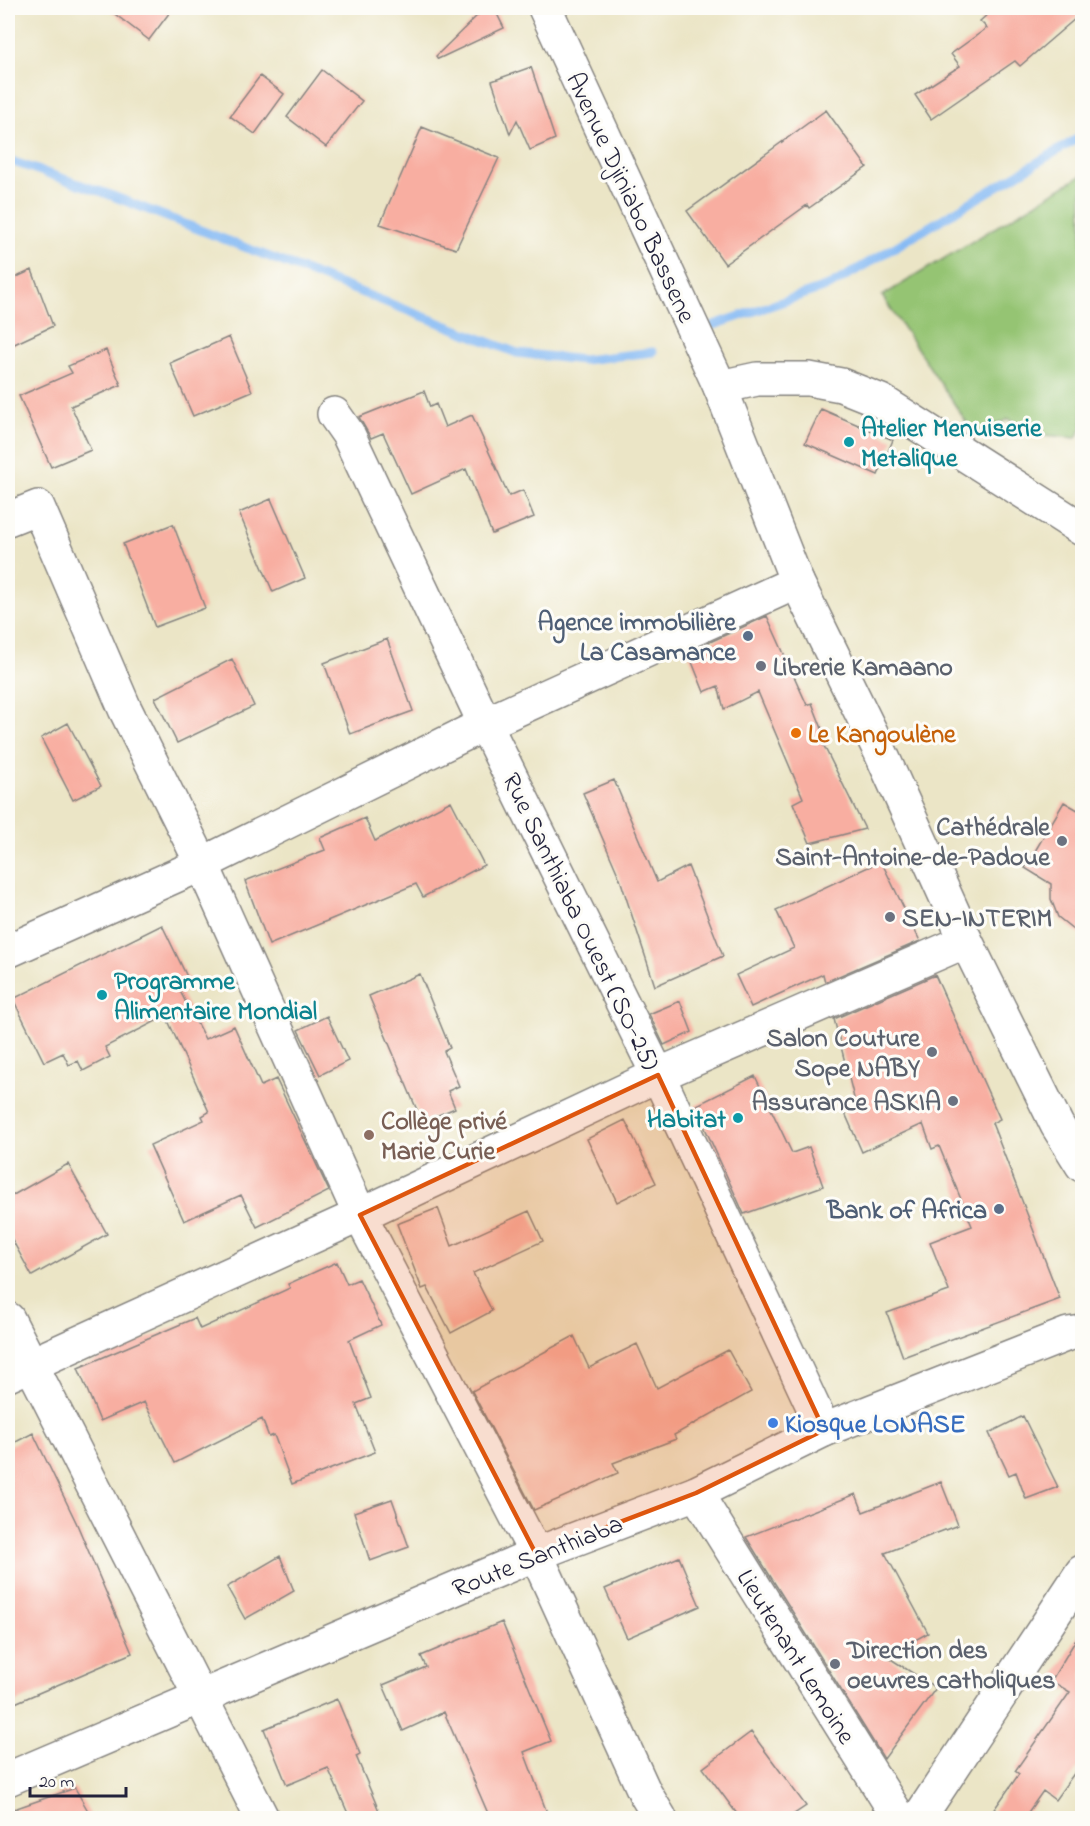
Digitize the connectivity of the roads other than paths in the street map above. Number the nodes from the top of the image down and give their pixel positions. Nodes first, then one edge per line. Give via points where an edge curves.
1 (545, 8) edge
2 (720, 387) junction
3 (334, 414) dead end
4 (8, 519) edge
5 (1083, 529) edge
6 (797, 582) junction
7 (485, 724) junction
8 (202, 864) junction
9 (966, 941) junction
10 (8, 951) edge
11 (658, 1075) junction
12 (1057, 1125) junction
13 (1083, 1150) edge
14 (1083, 1165) edge
15 (360, 1215) junction
16 (8, 1318) edge
17 (1078, 1330) edge
18 (19, 1370) edge
19 (824, 1430) junction
20 (696, 1493) junction
21 (536, 1554) junction
22 (1083, 1572) edge
23 (201, 1695) junction
24 (8, 1779) edge
25 (262, 1818) edge
26 (660, 1818) edge
27 (899, 1818) edge
28 (919, 1818) edge

1 - 2 street, Avenue Djiniabo Bassene
2 - 5 street via 757,379 809,380 841,386 881,401
2 - 6 street, Avenue Djiniabo Bassene
3 - 7 street, Rue Santhiaba Ouest (SO-25) via 348,434
4 - 8 street via 38,507 125,709
6 - 7 street
6 - 9 street, Avenue Djiniabo Bassene via 880,751
7 - 8 street
7 - 11 street, Rue Santhiaba Ouest (SO-25)
8 - 10 street
8 - 15 street
9 - 11 street
9 - 12 street, Avenue Djiniabo Bassene
11 - 15 street
11 - 19 street, Rue Santhiaba Ouest (SO-25)
12 - 13 street
12 - 14 street
15 - 18 street
15 - 21 street
16 - 18 street
17 - 19 street, Route Santhiaba
18 - 23 street
19 - 20 street, Route Santhiaba
20 - 21 street, Route Santhiaba
20 - 27 street, Lieutenant Lemoine
21 - 23 street, Route Santhiaba
21 - 26 street
22 - 28 street
23 - 24 street, Route Santhiaba
23 - 25 street

